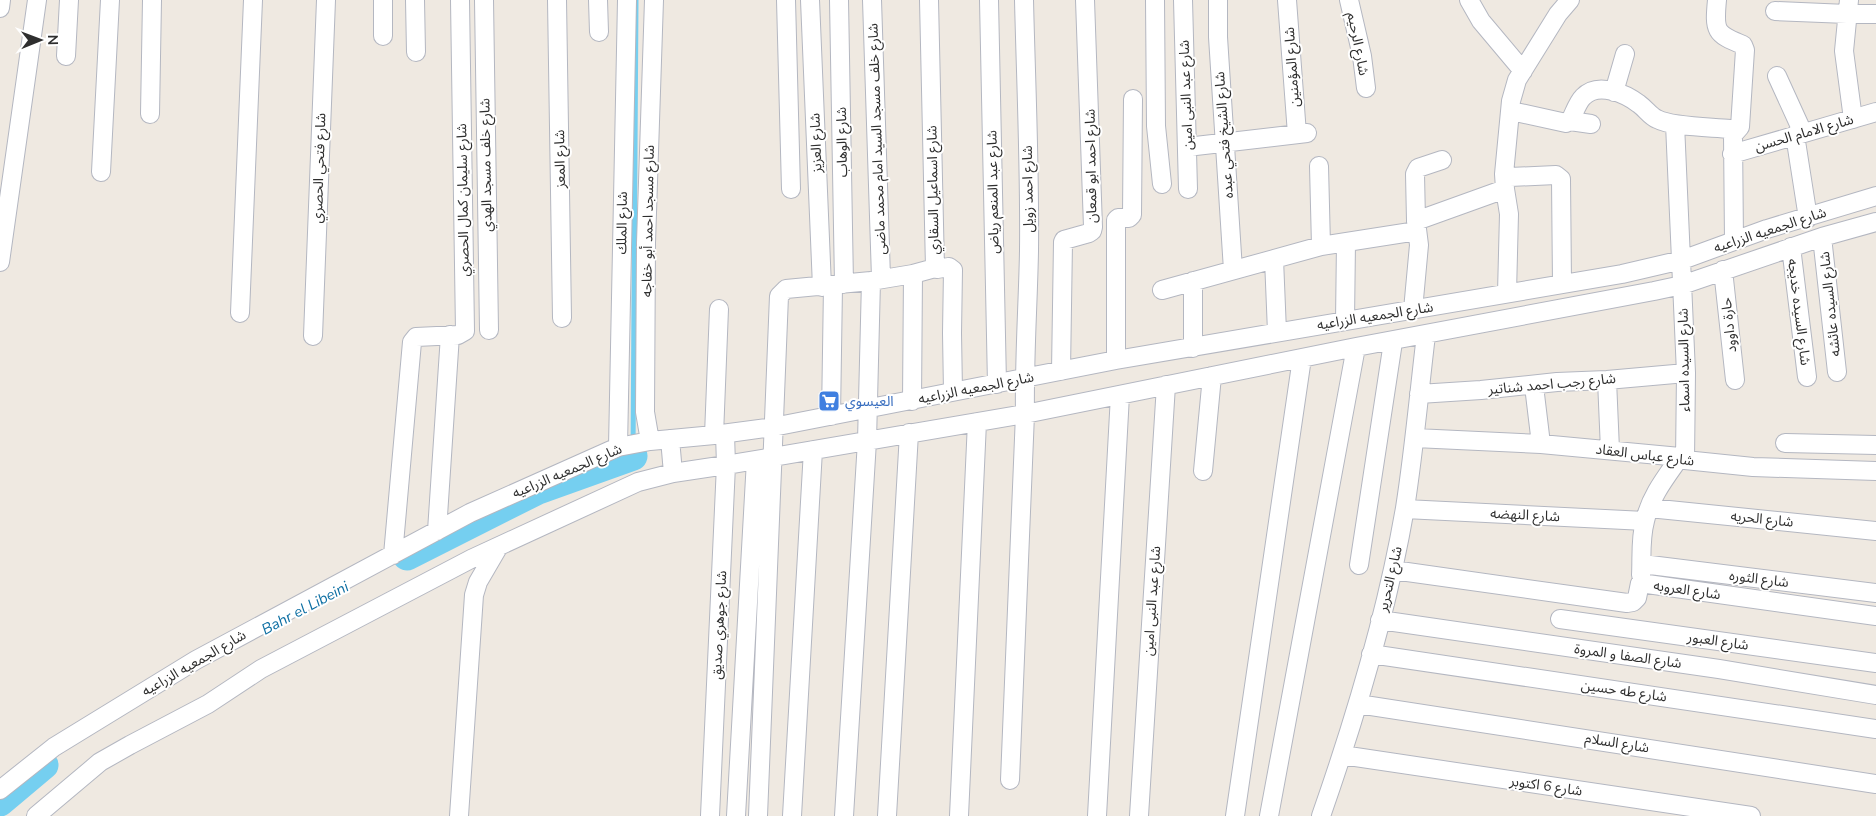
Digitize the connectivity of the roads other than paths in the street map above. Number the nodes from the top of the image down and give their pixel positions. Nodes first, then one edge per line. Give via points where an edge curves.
1 (1, 0) edge
2 (37, 0) edge
3 (69, 0) edge
4 (110, 0) edge
5 (152, 0) edge
6 (253, 0) edge
7 (326, 0) edge
8 (383, 0) edge
9 (415, 0) edge
10 (460, 0) edge
11 (484, 0) edge
12 (557, 0) edge
13 (598, 0) edge
14 (627, 0) edge
15 (654, 0) edge
16 (786, 0) edge
17 (810, 0) edge
18 (840, 0) edge
19 (872, 0) edge
20 (929, 0) edge
21 (989, 0) edge
22 (1024, 0) edge
23 (1085, 0) edge
24 (1154, 0) edge
25 (1183, 0) edge
26 (1218, 0) edge
27 (1288, 0) edge
28 (1349, 0) edge
29 (1470, 0) edge
30 (1570, 0) edge
31 (1717, 0) edge
32 (1848, 7) edge
33 (0, 8) edge
34 (1775, 11) dead end
35 (1876, 14) edge
36 (599, 32) dead end
37 (383, 36) dead end
38 (416, 52) dead end
39 (1625, 54) dead end
40 (66, 56) dead end
41 (1523, 71) junction
42 (1777, 76) dead end
43 (1366, 88) dead end
44 (1614, 92) junction
45 (1133, 99) dead end
46 (1511, 111) junction
47 (1876, 112) edge
48 (150, 114) dead end
49 (1852, 119) junction
50 (1570, 121) junction
51 (1591, 124) dead end
52 (1675, 124) junction
53 (1799, 134) junction
54 (1733, 135) junction
55 (1225, 142) junction
56 (1187, 147) junction
57 (1732, 154) junction
58 (1442, 160) dead end
59 (1319, 166) dead end
60 (101, 172) dead end
61 (1504, 181) junction
62 (1162, 184) dead end
63 (791, 189) dead end
64 (1188, 189) dead end
65 (1876, 196) edge
66 (1808, 218) junction
67 (1876, 222) edge
68 (1416, 226) junction
69 (1822, 237) junction
70 (1734, 241) junction
71 (1346, 242) junction
72 (1321, 246) junction
73 (1791, 247) junction
74 (1274, 259) junction
75 (1682, 260) junction
76 (0, 262) edge
77 (935, 268) junction
78 (1233, 270) junction
79 (1723, 270) junction
80 (913, 274) junction
81 (876, 280) junction
82 (1193, 281) junction
83 (1562, 284) junction
84 (1682, 285) junction
85 (833, 286) junction
86 (1162, 290) dead end
87 (1507, 293) junction
88 (720, 309) dead end
89 (1413, 310) junction
90 (240, 313) dead end
91 (562, 318) dead end
92 (1345, 321) junction
93 (489, 330) dead end
94 (1277, 332) junction
95 (450, 335) junction
96 (1426, 335) junction
97 (313, 336) dead end
98 (1393, 342) junction
99 (1193, 348) junction
100 (1356, 348) junction
101 (1302, 358) junction
102 (1116, 360) junction
103 (1061, 371) junction
104 (1837, 372) dead end
105 (1686, 373) junction
106 (1212, 376) junction
107 (1807, 377) dead end
108 (1024, 378) junction
109 (1607, 380) junction
110 (1735, 380) dead end
111 (996, 384) junction
112 (1166, 385) junction
113 (1534, 386) junction
114 (953, 392) junction
115 (1419, 394) junction
116 (1120, 395) junction
117 (912, 401) junction
118 (868, 410) junction
119 (1025, 414) junction
120 (831, 416) junction
121 (977, 422) junction
122 (773, 427) junction
123 (909, 433) junction
124 (720, 435) junction
125 (1415, 438) junction
126 (670, 439) junction
127 (650, 441) junction
128 (867, 441) junction
129 (1785, 443) dead end
130 (1540, 444) junction
131 (1876, 445) edge
132 (618, 447) junction
133 (814, 450) junction
134 (1610, 450) junction
135 (764, 459) junction
136 (1682, 459) junction
137 (726, 465) junction
138 (1203, 471) dead end
139 (1876, 471) edge
140 (674, 473) junction
141 (1405, 509) junction
142 (1647, 514) junction
143 (437, 531) junction
144 (1876, 531) edge
145 (499, 546) junction
146 (392, 554) junction
147 (1642, 564) junction
148 (1359, 565) dead end
149 (1393, 570) junction
150 (1640, 584) junction
151 (1876, 593) edge
152 (1876, 616) edge
153 (1560, 619) dead end
154 (1380, 620) junction
155 (1371, 654) junction
156 (1876, 663) edge
157 (1876, 695) edge
158 (1358, 704) junction
159 (1876, 730) edge
160 (1342, 755) junction
161 (1010, 780) dead end
162 (1876, 784) edge
163 (0, 790) edge
164 (36, 816) edge
165 (459, 816) edge
166 (710, 816) edge
167 (736, 816) edge
168 (758, 816) edge
169 (792, 816) edge
170 (844, 816) edge
171 (887, 816) edge
172 (959, 816) edge
173 (1097, 816) edge
174 (1139, 816) edge
175 (1235, 816) edge
176 (1269, 816) edge
177 (1321, 816) edge
178 (1751, 816) edge

1 - 33 street
2 - 76 street
3 - 40 street
4 - 60 street
5 - 48 street
6 - 90 street
7 - 97 street, شارع فتحي الحصري
8 - 37 street
9 - 38 street
10 - 95 street, شارع سليمان كمال الحصري via 465,331
11 - 93 street, شارع خلف مسجد الهدي
12 - 91 street, شارع المعز
13 - 36 street
14 - 132 street, شارع الملك
15 - 127 street, شارع مسجد احمد أبو خفاجه via 646,243 645,412
16 - 63 street
17 - 85 street, شارع العزيز
18 - 85 street, شارع الوهاب
19 - 81 street, شارع خلف مسجد السيد امام محمد ماضى
20 - 77 street, شارع اسماعيل السقاري
21 - 111 street, شارع عبد المنعم رياض
22 - 108 street, شارع احمد زويل via 1029,186
23 - 103 street, شارع احمد ابو قمعان via 1093,227 1089,233 1063,242
24 - 62 street via 1156,126
25 - 56 street, شارع عبد النبى امين
26 - 55 street, شارع الشيخ فتحي عبده
27 - 55 street, شارع المؤمنين via 1302,133
28 - 43 street, شارع الرحيم
29 - 41 street via 1481,21
30 - 41 street
31 - 54 street via 1718,30 1724,37 1743,45 1745,50 1740,127
32 - 34 street
32 - 35 street
32 - 49 street via 1844,51
39 - 44 street
41 - 46 street via 1513,90
42 - 53 street
44 - 50 street via 1598,91 1582,97
44 - 52 street, شارع الامام الحسن via 1633,100 1658,120
45 - 102 street via 1132,215 1116,220
46 - 50 street via 1564,124
46 - 61 street
47 - 49 street, شارع الامام الحسن
49 - 53 street, شارع الامام الحسن
50 - 51 street
52 - 54 street, شارع الامام الحسن via 1730,129
52 - 75 street, شارع السيده اسماء
53 - 57 street, شارع الامام الحسن
53 - 66 street
54 - 57 street
55 - 56 street
55 - 78 street, شارع الشيخ فتحي عبده
56 - 64 street, شارع عبد النبى امين
57 - 70 street
58 - 68 street via 1416,170
59 - 72 street
61 - 68 street
61 - 83 street via 1510,177 1556,176 1561,179
61 - 87 street via 1509,214
65 - 66 street, شارع الجمعيه الزراعيه
66 - 70 street, شارع الجمعيه الزراعيه
67 - 69 street, شارع الجمعيه الزراعيه
68 - 71 street
68 - 89 street via 1419,244
69 - 73 street, شارع الجمعيه الزراعيه
69 - 104 street, شارع السيده عائشه
70 - 75 street, شارع الجمعيه الزراعيه
71 - 72 street
71 - 92 street
72 - 74 street
73 - 79 street, شارع الجمعيه الزراعيه
73 - 107 street, شارع السيده خديجه
74 - 78 street
74 - 94 street
75 - 83 street, شارع الجمعيه الزراعيه
75 - 84 street, شارع السيده اسماء
77 - 80 street
77 - 114 street, شارع اسماعيل السقاري via 953,270
78 - 82 street
79 - 84 street, شارع الجمعيه الزراعيه
79 - 110 street, حارة داوود
80 - 81 street
80 - 117 street
81 - 85 street
81 - 118 street, شارع خلف مسجد السيد امام محمد ماضى
82 - 86 street
82 - 99 street
83 - 87 street, شارع الجمعيه الزراعيه
84 - 96 street, شارع الجمعيه الزراعيه
84 - 105 street, شارع السيده اسماء
85 - 120 street, شارع العزيز
85 - 122 street via 786,289 779,296
87 - 89 street, شارع الجمعيه الزراعيه
88 - 124 street, شارع جوهري صديق
89 - 92 street, شارع الجمعيه الزراعيه
92 - 94 street, شارع الجمعيه الزراعيه
94 - 99 street, شارع الجمعيه الزراعيه
95 - 143 street
95 - 146 street via 414,338 412,342
96 - 98 street, شارع الجمعيه الزراعيه
96 - 115 street, شارع التحرير
98 - 100 street, شارع الجمعيه الزراعيه
98 - 148 street
99 - 102 street, شارع الجمعيه الزراعيه
100 - 101 street, شارع الجمعيه الزراعيه
100 - 176 street
101 - 106 street, شارع الجمعيه الزراعيه
101 - 175 street
102 - 103 street, شارع الجمعيه الزراعيه
103 - 108 street, شارع الجمعيه الزراعيه
105 - 109 street, شارع رجب احمد شناتير
105 - 136 street, شارع السيده اسماء
106 - 112 street, شارع الجمعيه الزراعيه
106 - 138 street
108 - 111 street, شارع الجمعيه الزراعيه
108 - 119 street, شارع احمد زويل
109 - 113 street, شارع رجب احمد شناتير
109 - 134 street
111 - 114 street, شارع الجمعيه الزراعيه
112 - 116 street, شارع الجمعيه الزراعيه
112 - 174 street, شارع عبد النبى امين
113 - 115 street, شارع رجب احمد شناتير
113 - 130 street
114 - 117 street, شارع الجمعيه الزراعيه
115 - 125 street, شارع التحرير
116 - 119 street, شارع الجمعيه الزراعيه
116 - 173 street
117 - 118 street, شارع الجمعيه الزراعيه
118 - 120 street, شارع الجمعيه الزراعيه
118 - 128 street, شارع خلف مسجد السيد امام محمد ماضى
119 - 121 street, شارع الجمعيه الزراعيه
119 - 161 street, شارع احمد زويل
120 - 122 street, شارع الجمعيه الزراعيه
121 - 123 street, شارع الجمعيه الزراعيه
121 - 172 street
122 - 124 street, شارع الجمعيه الزراعيه
122 - 135 street
123 - 128 street, شارع الجمعيه الزراعيه
123 - 171 street
124 - 126 street, شارع الجمعيه الزراعيه
124 - 137 street, شارع جوهري صديق
125 - 130 street, شارع عباس العقاد
125 - 141 street, شارع التحرير
126 - 127 street, شارع الجمعيه الزراعيه
126 - 140 street
127 - 132 street, شارع الجمعيه الزراعيه
128 - 133 street, شارع الجمعيه الزراعيه
128 - 170 street, شارع خلف مسجد السيد امام محمد ماضى
129 - 131 street
130 - 134 street, شارع عباس العقاد
132 - 143 street, شارع الجمعيه الزراعيه
133 - 135 street, شارع الجمعيه الزراعيه
133 - 169 street
134 - 136 street, شارع عباس العقاد
135 - 137 street, شارع الجمعيه الزراعيه
135 - 167 street
135 - 168 street
136 - 139 street, شارع عباس العقاد via 1735,466
136 - 142 street via 1654,495
137 - 140 street, شارع الجمعيه الزراعيه
137 - 166 street, شارع جوهري صديق
140 - 145 street, شارع الجمعيه الزراعيه via 638,482
141 - 142 street, شارع النهضه
141 - 149 street, شارع التحرير
142 - 144 street, شارع الحريه
142 - 147 street via 1642,534
143 - 146 street, شارع الجمعيه الزراعيه
145 - 164 street, شارع الجمعيه الزراعيه via 261,669 208,704 115,753
145 - 165 street via 474,595
146 - 163 street, شارع الجمعيه الزراعيه via 196,660 54,747
147 - 150 street
147 - 151 street, شارع الثوره
149 - 150 street, شارع العروبه via 1627,603 1635,601
149 - 154 street, شارع التحرير
150 - 152 street, شارع العروبه
153 - 156 street, شارع العبور
154 - 155 street, شارع التحرير
154 - 157 street, شارع الصفا و المروة
155 - 158 street, شارع التحرير
155 - 159 street, شارع طه حسين
158 - 160 street, شارع التحرير
158 - 162 street, شارع السلام
160 - 177 street, شارع التحرير
160 - 178 street, شارع 6 اكتوبر

